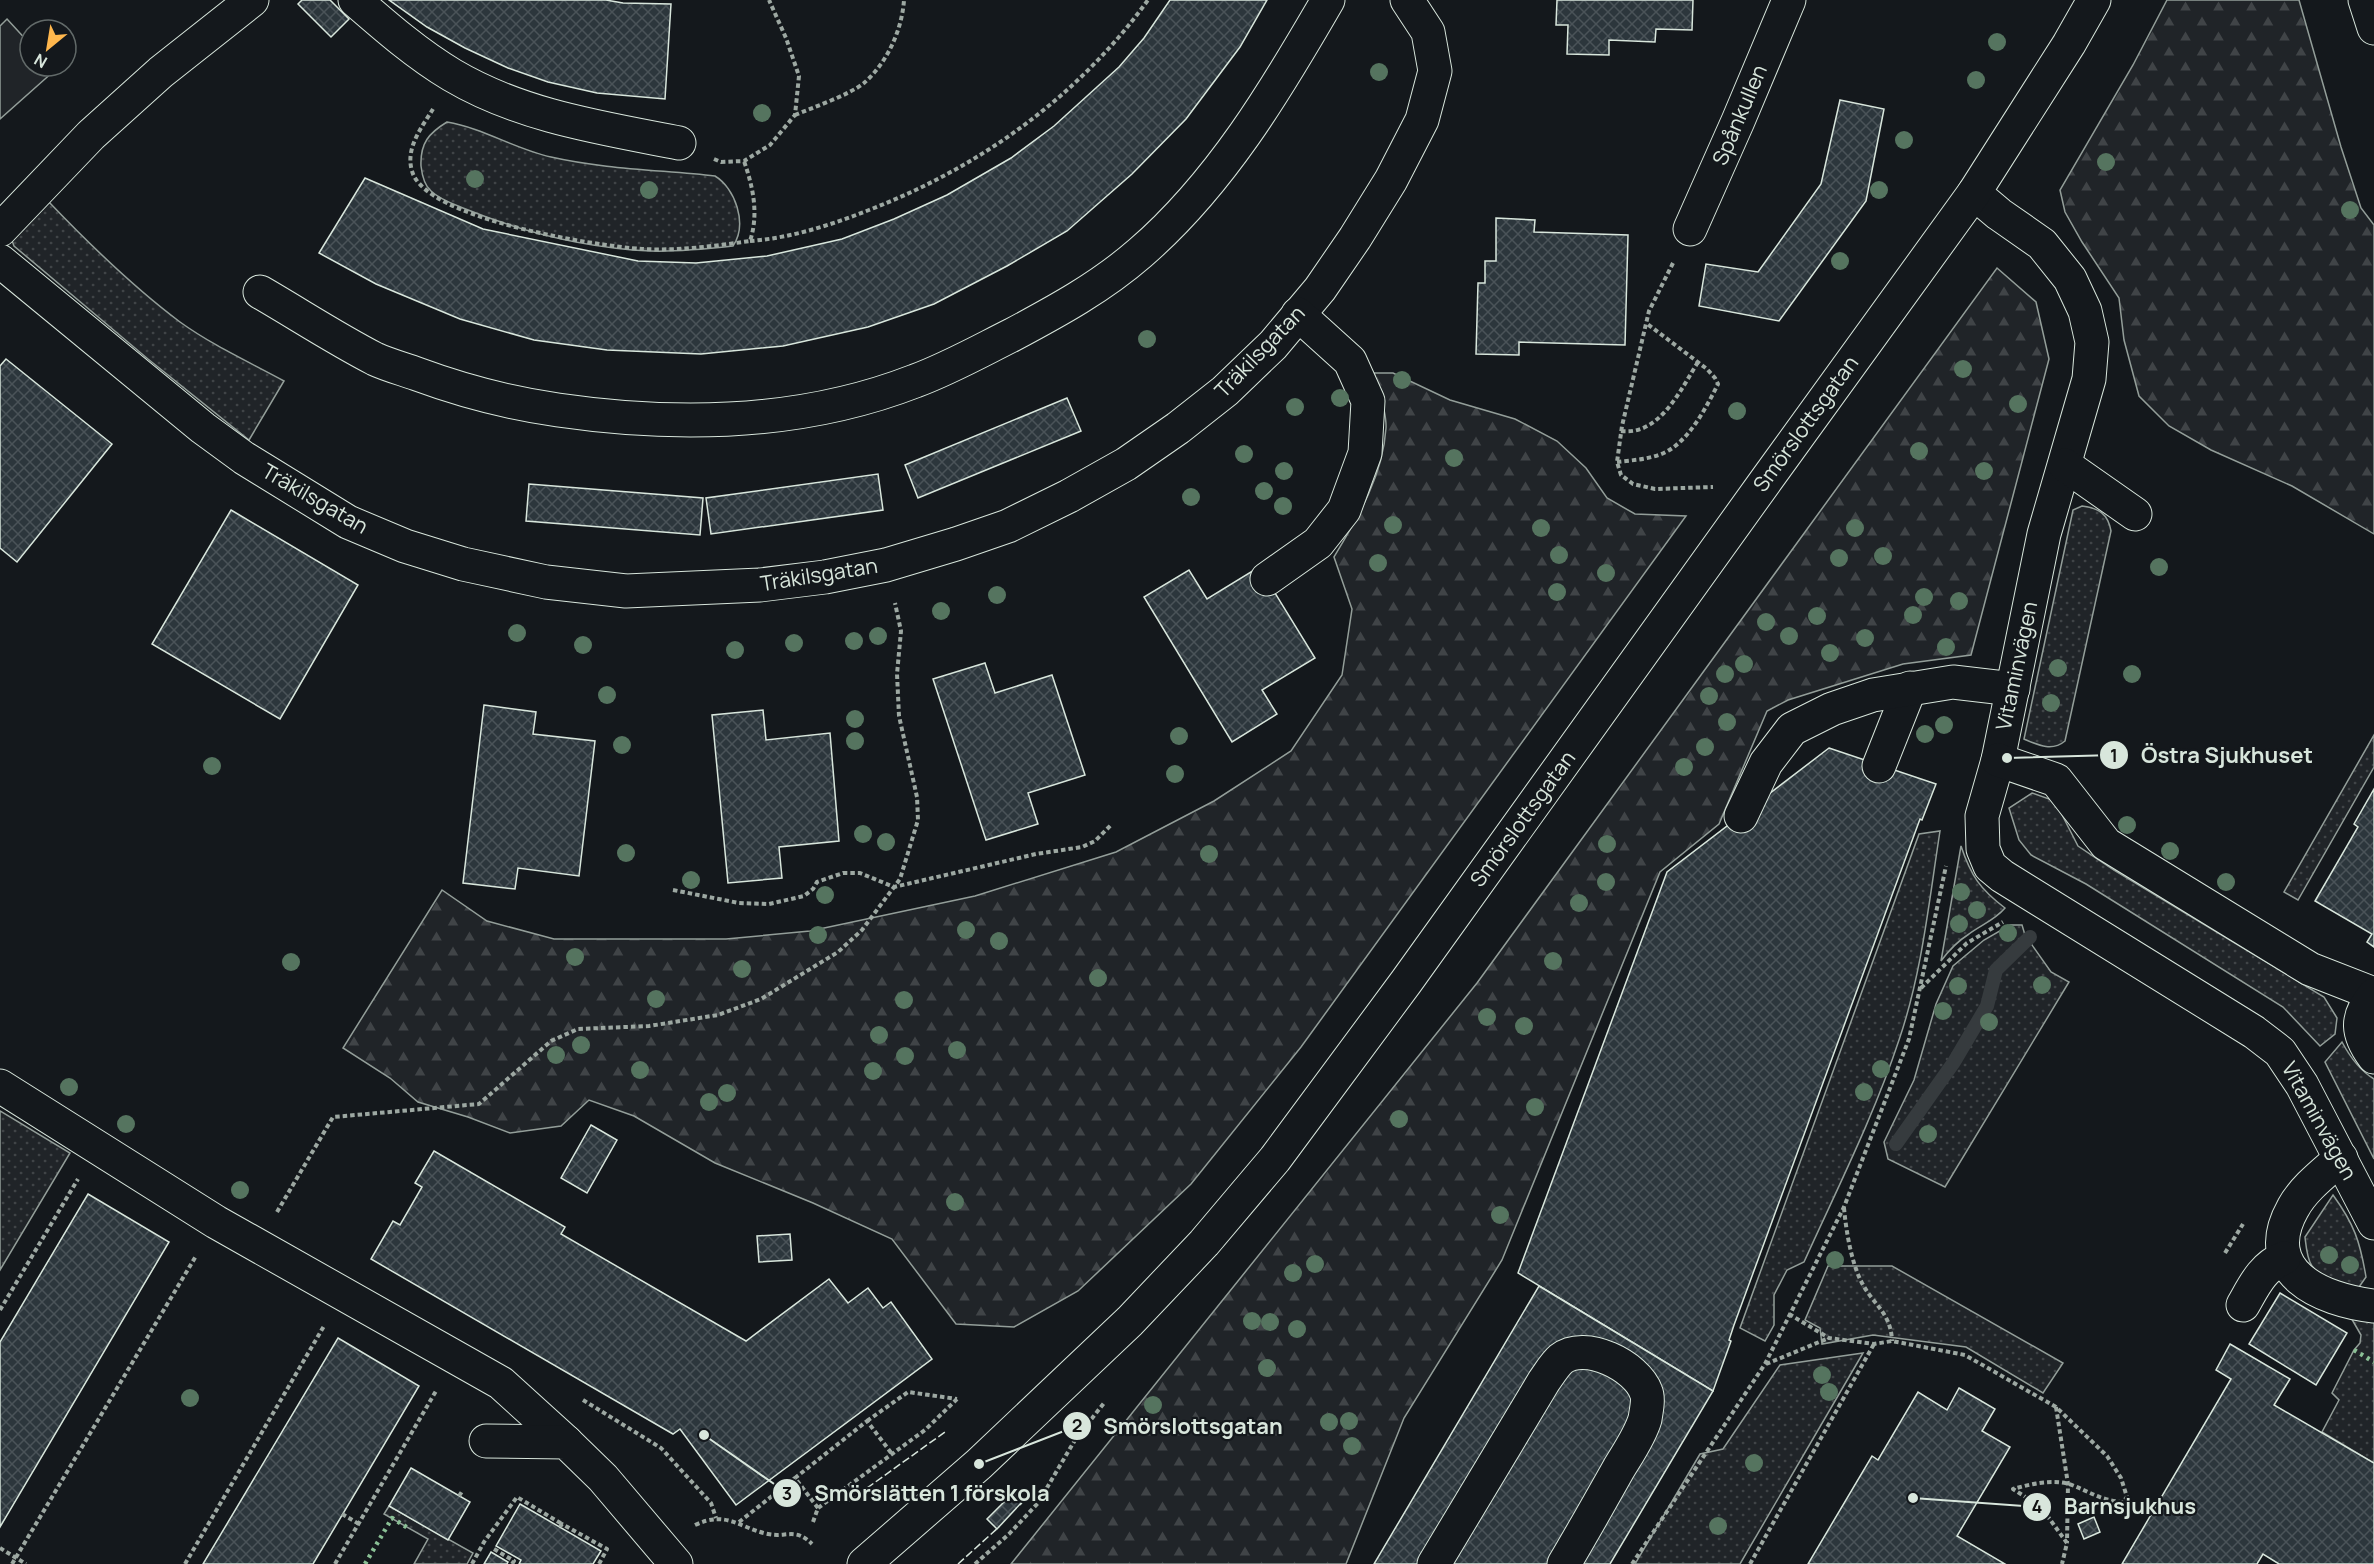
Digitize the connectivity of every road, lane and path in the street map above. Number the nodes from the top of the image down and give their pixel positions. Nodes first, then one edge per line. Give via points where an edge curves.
1 (252, 0) edge
2 (355, 0) edge
3 (769, 0) edge
4 (904, 0) edge
5 (1148, 0) edge
6 (1328, 0) edge
7 (1407, 0) edge
8 (1789, 0) edge
9 (2094, 0) edge
10 (2365, 0) edge
11 (2374, 28) edge
12 (453, 76) junction
13 (795, 115) junction
14 (679, 143) joint
15 (744, 161) junction
16 (1974, 193) junction
17 (1690, 229) joint
18 (0, 230) edge
19 (750, 241) junction
20 (0, 261) edge
21 (260, 291) dead end
22 (1298, 315) junction
23 (1646, 323) junction
24 (1698, 362) junction
25 (1621, 430) junction
26 (1617, 462) junction
27 (2065, 465) junction
28 (1767, 478) junction
29 (2135, 514) dead end
30 (886, 565) junction
31 (1267, 579) dead end
32 (1910, 688) junction
33 (2013, 689) junction
34 (1998, 760) junction
35 (1879, 765) dead end
36 (1741, 816) dead end
37 (1111, 825) dead end
38 (1947, 862) dead end
39 (894, 887) junction
40 (673, 890) dead end
41 (2035, 898) junction
42 (1921, 988) junction
43 (2374, 994) edge
44 (2374, 1057) edge
45 (0, 1086) edge
46 (97, 1147) junction
47 (2341, 1158) junction
48 (1844, 1207) junction
49 (274, 1218) dead end
50 (216, 1222) junction
51 (2374, 1222) edge
52 (2284, 1258) junction
53 (343, 1293) junction
54 (2243, 1305) dead end
55 (2374, 1306) edge
56 (0, 1310) edge
57 (1789, 1314) junction
58 (1829, 1338) junction
59 (1892, 1341) junction
60 (1874, 1344) junction
61 (456, 1356) junction
62 (1765, 1364) junction
63 (581, 1399) dead end
64 (2056, 1407) junction
65 (867, 1421) junction
66 (486, 1441) dead end
67 (566, 1442) junction
68 (892, 1454) junction
69 (795, 1478) junction
70 (2068, 1484) junction
71 (463, 1490) dead end
72 (459, 1496) dead end
73 (818, 1508) junction
74 (342, 1514) dead end
75 (716, 1518) junction
76 (739, 1522) junction
77 (813, 1522) dead end
78 (359, 1524) junction
79 (2067, 1543) junction
80 (812, 1544) dead end
81 (0, 1548) edge
82 (494, 1549) dead end
83 (670, 1557) edge
84 (15, 1558) junction
85 (12, 1564) edge
86 (26, 1564) edge
87 (184, 1564) edge
88 (335, 1564) edge
89 (472, 1564) edge
90 (512, 1564) edge
91 (599, 1564) edge
92 (864, 1564) edge
93 (1434, 1564) edge
94 (1564, 1564) edge
95 (1632, 1564) edge
96 (1750, 1564) edge
97 (2062, 1564) edge

1 - 18 street via 161,72 91,135
2 - 12 street via 398,38
3 - 13 path via 799,76
4 - 13 path via 902,18 884,61 862,84
5 - 19 path via 1103,56 1037,116 998,145 938,180 886,204 838,222
6 - 21 street via 1262,109 1225,161 1185,210 1140,253 1088,293 979,352 914,382 855,399 792,413 671,420 605,417 540,408 483,397 376,359
7 - 22 street, Träkilsgatan via 1428,32 1435,70 1422,120 1355,238
8 - 17 street, Spånkullen
9 - 16 street, Smörslottsgatan
10 - 11 street
12 - 14 street via 500,98 566,121
12 - 19 path via 411,146 412,172 429,195 485,219 578,240 643,249 702,248
13 - 15 path via 770,146
14 - 15 path via 722,162
15 - 19 path via 754,203 755,225
16 - 27 street, Vitaminvägen via 2042,244 2070,279 2085,311 2092,342 2089,379
16 - 28 street, Smörslottsgatan
17 - 23 path
20 - 30 street, Träkilsgatan via 244,458 348,522 405,546 536,580 626,591 760,585
22 - 30 street, Träkilsgatan via 1225,391 1126,464 1008,526
22 - 31 street via 1350,361 1368,401 1365,453 1344,510 1318,543
23 - 24 path
23 - 25 path
24 - 25 path via 1655,421 1638,429
24 - 26 path via 1718,384 1694,425 1671,449 1655,456
25 - 26 path
26 - 28 path via 1621,475 1633,484 1655,489 1721,487
27 - 29 street
27 - 33 street, Vitaminvägen via 2044,534
28 - 92 street, Smörslottsgatan via 1400,992 1275,1159 1204,1243 1122,1329 979,1464
30 - 39 path via 902,631 897,674 899,716 917,796 918,820
32 - 33 street via 1953,682
32 - 35 street
32 - 36 street via 1832,709 1792,729 1766,762
33 - 34 street, Vitaminvägen
34 - 41 street, Vitaminvägen via 1982,816 1983,849 1990,866
34 - 43 street via 2056,780 2106,844 2310,969
37 - 39 path via 1095,841 1082,847
38 - 42 path
39 - 40 path via 851,873 825,878 804,896 769,904 739,903
39 - 49 path via 862,930 838,952 761,999 718,1015 649,1026 578,1029 552,1041 480,1104 333,1117
41 - 42 path via 1967,943
41 - 47 street, Vitaminvägen via 2254,1032 2280,1053
42 - 48 path via 1909,1039
43 - 44 street via 2364,1006 2359,1024 2363,1042
45 - 46 street
46 - 50 street
46 - 56 path
47 - 51 street, Vitaminvägen
47 - 52 street via 2293,1207 2284,1228
48 - 57 path
48 - 59 path via 1860,1280 1892,1326
50 - 53 street
50 - 84 path
52 - 54 street via 2262,1272
52 - 55 street via 2306,1285 2355,1304
53 - 61 street
53 - 87 path
57 - 58 path
57 - 62 path
58 - 60 path
58 - 62 path
59 - 60 path
59 - 64 path via 1965,1355
60 - 96 path
61 - 67 street via 501,1383
61 - 78 path
62 - 95 path
63 - 75 path via 662,1448 711,1503
64 - 70 path
64 - 70 path via 2107,1456 2127,1497 2123,1502 2107,1501
65 - 68 path
65 - 68 path via 908,1392 957,1399
65 - 69 path
66 - 67 street
67 - 83 street via 603,1478
68 - 73 path
69 - 73 path
69 - 76 path
70 - 79 path
70 - 79 path via 2039,1482 2013,1489 2041,1507
71 - 72 path
73 - 77 path
74 - 78 path
75 - 76 path
75 - 83 path via 697,1523 677,1536
76 - 80 path via 771,1535 789,1533 805,1537
78 - 88 path
79 - 97 path
81 - 84 path
82 - 90 path via 514,1561
84 - 85 path
84 - 86 path
89 - 91 path via 517,1497 607,1550
93 - 94 street via 1544,1381 1561,1359 1592,1352 1608,1357 1636,1378 1646,1392 1647,1403 1634,1443

